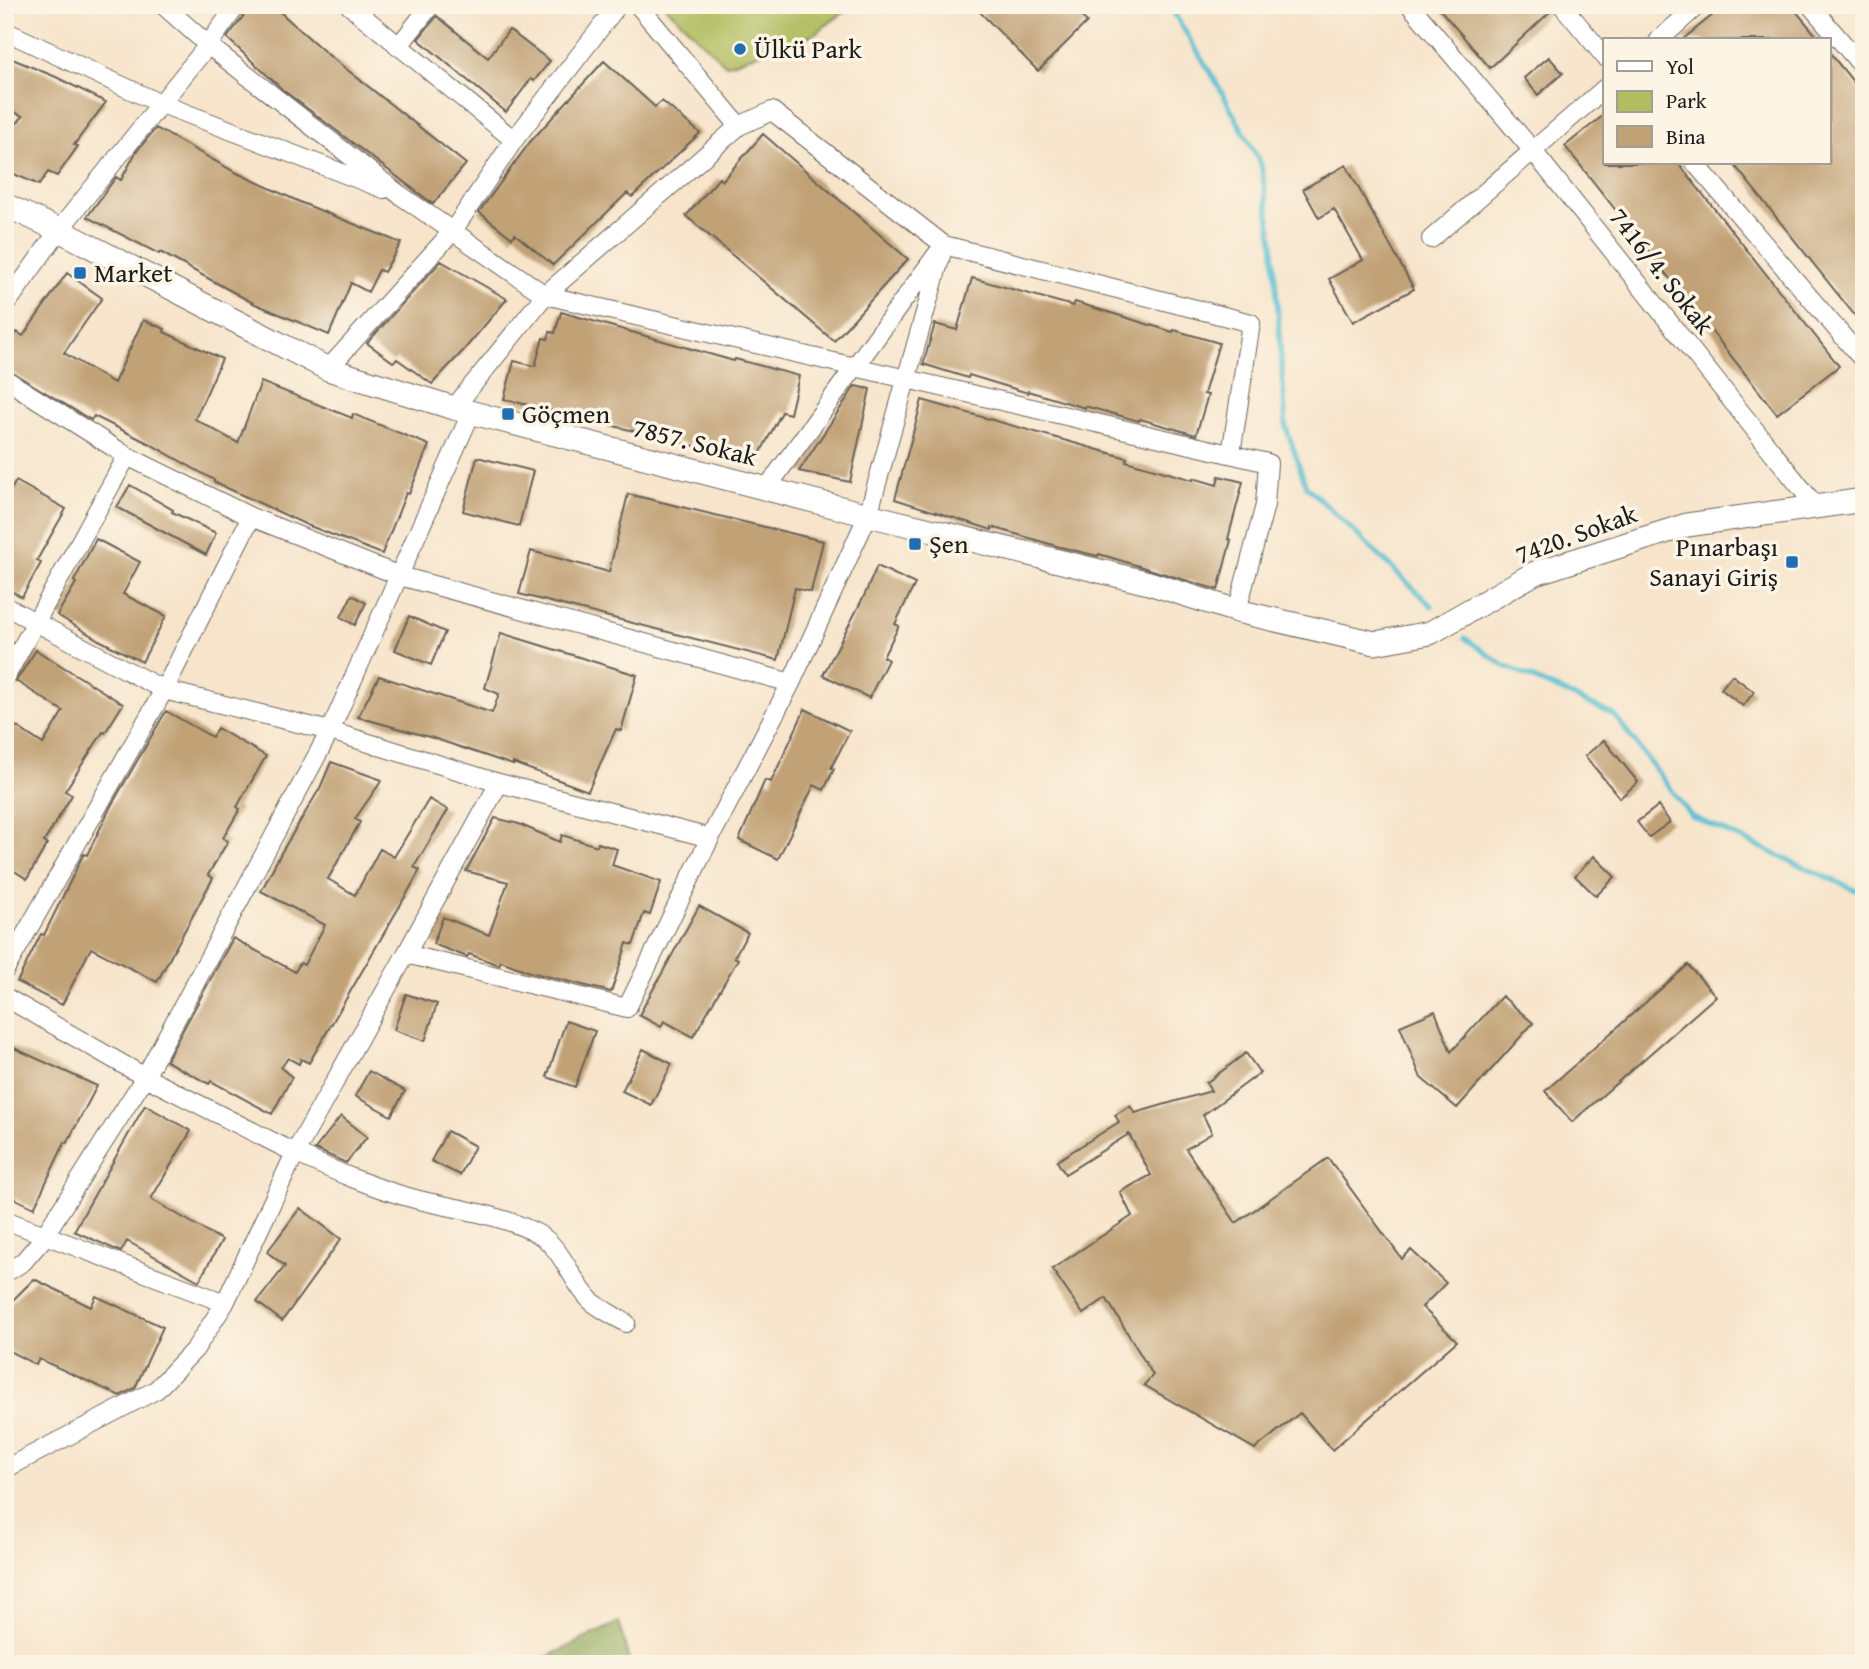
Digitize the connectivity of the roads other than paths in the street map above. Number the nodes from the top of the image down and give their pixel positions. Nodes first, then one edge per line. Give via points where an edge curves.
1 (163, 5) edge
2 (237, 5) edge
3 (349, 5) edge
4 (431, 5) edge
5 (618, 5) edge
6 (639, 5) edge
7 (1410, 5) edge
8 (1562, 5) edge
9 (1698, 5) edge
10 (1810, 5) edge
11 (5, 31) edge
12 (1661, 38) edge
13 (208, 45) junction
14 (398, 47) junction
15 (1603, 55) edge
16 (1864, 68) edge
17 (1603, 90) edge
18 (159, 103) junction
19 (739, 126) junction
20 (514, 140) junction
21 (1533, 151) junction
22 (1696, 164) edge
23 (400, 195) junction
24 (5, 205) edge
25 (59, 230) junction
26 (452, 232) junction
27 (1431, 239) dead end
28 (944, 245) junction
29 (545, 295) junction
30 (5, 306) edge
31 (1864, 361) edge
32 (854, 368) junction
33 (328, 369) junction
34 (908, 378) junction
35 (5, 379) edge
36 (463, 411) junction
37 (1231, 454) junction
38 (127, 456) junction
39 (766, 489) junction
40 (1864, 500) edge
41 (1817, 508) junction
42 (868, 514) junction
43 (251, 517) junction
44 (400, 576) junction
45 (5, 606) edge
46 (1237, 611) junction
47 (34, 623) junction
48 (5, 678) edge
49 (791, 683) junction
50 (164, 690) junction
51 (330, 731) junction
52 (499, 783) junction
53 (710, 838) junction
54 (406, 954) junction
55 (5, 970) edge
56 (5, 997) edge
57 (145, 1077) junction
58 (295, 1153) junction
59 (5, 1220) edge
60 (44, 1235) junction
61 (5, 1273) edge
62 (225, 1303) junction
63 (626, 1323) dead end
64 (5, 1469) edge

1 - 13 street
2 - 13 street
3 - 14 street
4 - 14 street
5 - 20 street
6 - 19 street
7 - 21 street, 7416/4. Sokak
8 - 15 street
9 - 12 street
10 - 16 street
11 - 18 street
13 - 18 street
13 - 23 street
14 - 20 street
17 - 21 street
18 - 23 street
18 - 25 street
19 - 28 street via 772,111
19 - 29 street
20 - 26 street
21 - 27 street
21 - 41 street, 7416/4. Sokak
22 - 31 street
23 - 26 street
24 - 25 street, 7857. Sokak
25 - 30 street
25 - 33 street, 7857. Sokak
26 - 29 street
26 - 33 street
28 - 32 street
28 - 34 street
28 - 37 street via 1251,323
29 - 32 street
29 - 36 street
32 - 34 street
32 - 39 street
33 - 36 street, 7857. Sokak
34 - 37 street
34 - 42 street
35 - 38 street
36 - 39 street, 7857. Sokak
36 - 44 street
37 - 46 street via 1268,463 1265,505
38 - 43 street
38 - 47 street
39 - 42 street, 7857. Sokak
40 - 41 street, 7420. Sokak
41 - 46 street, 7420. Sokak via 1687,525 1535,573 1430,634 1375,643
42 - 46 street, 7857. Sokak via 1149,583
42 - 49 street
43 - 44 street
43 - 50 street
44 - 49 street
44 - 51 street
45 - 47 street
47 - 48 street
47 - 50 street
49 - 53 street
50 - 51 street
50 - 55 street
51 - 52 street
51 - 57 street
52 - 53 street
52 - 54 street
53 - 54 street via 627,1008
54 - 58 street
56 - 57 street
57 - 58 street
57 - 60 street
58 - 62 street
58 - 63 street via 349,1178 513,1223 541,1235 591,1301
59 - 60 street
60 - 61 street via 23,1262
60 - 62 street
62 - 64 street via 195,1349 156,1390

